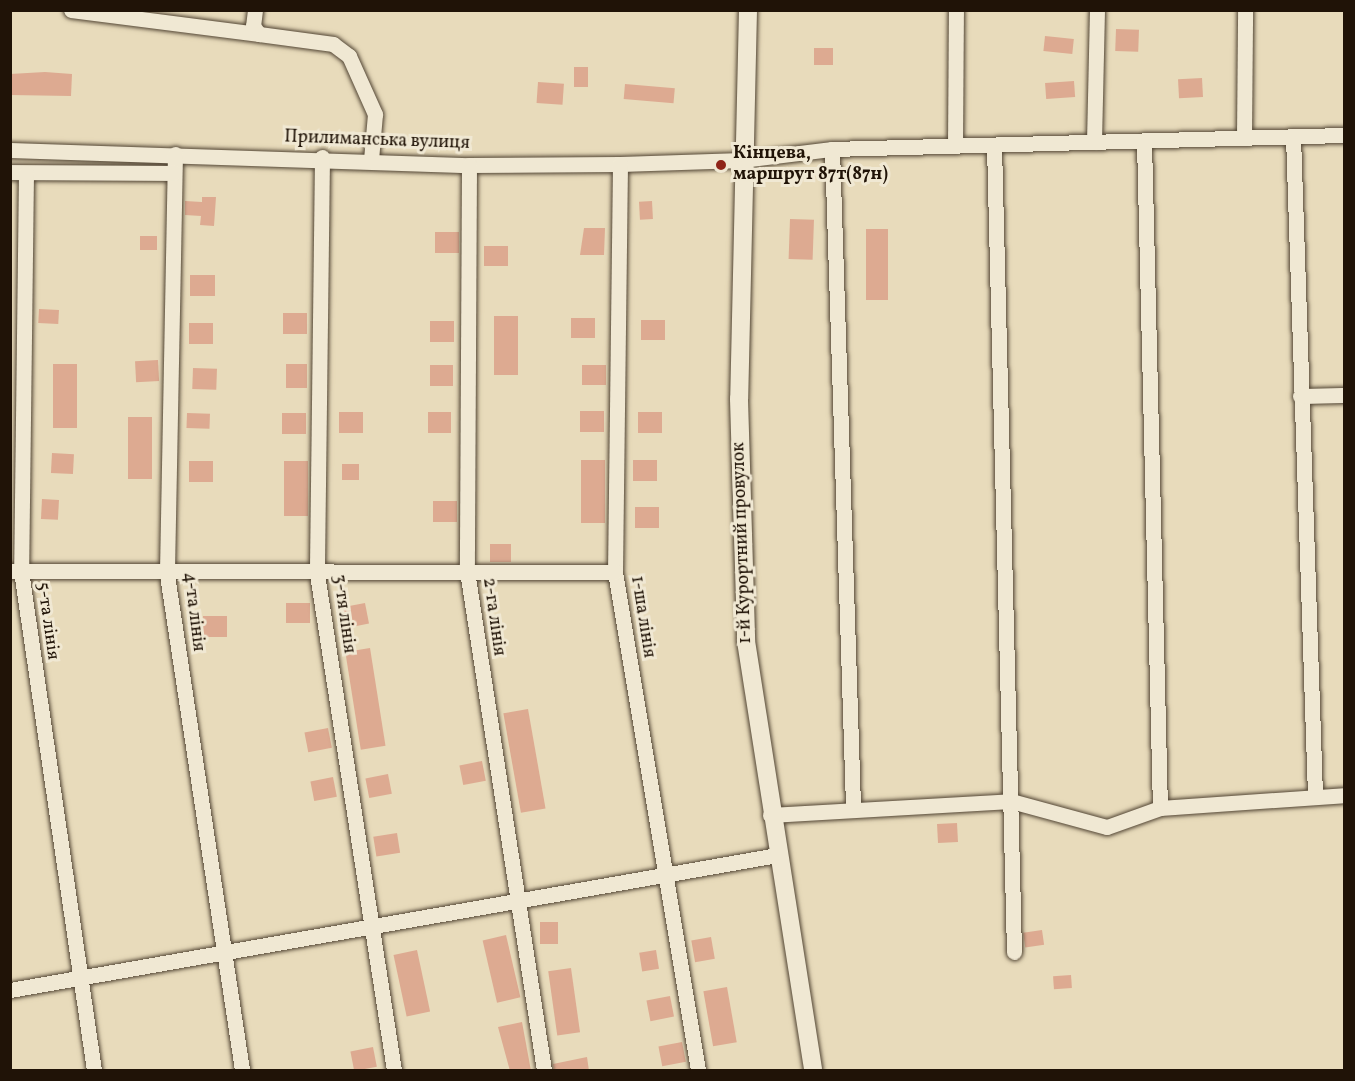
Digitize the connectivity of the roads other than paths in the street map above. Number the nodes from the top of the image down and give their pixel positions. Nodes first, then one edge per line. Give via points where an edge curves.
1 (71, 10) edge
2 (255, 10) edge
3 (748, 10) edge
4 (956, 10) edge
5 (1097, 10) edge
6 (1245, 10) edge
7 (259, 34) junction
8 (1344, 135) edge
9 (1293, 136) junction
10 (1244, 137) junction
11 (1144, 141) junction
12 (1094, 142) junction
13 (994, 145) junction
14 (955, 146) junction
15 (832, 149) junction
16 (10, 150) edge
17 (175, 154) junction
18 (322, 157) junction
19 (371, 160) junction
20 (742, 160) junction
21 (620, 164) junction
22 (470, 165) junction
23 (18, 172) edge
24 (174, 173) junction
25 (1344, 395) edge
26 (1300, 396) junction
27 (16, 571) edge
28 (467, 571) junction
29 (615, 572) junction
30 (317, 574) junction
31 (167, 575) junction
32 (1344, 795) edge
33 (1315, 796) junction
34 (1011, 801) junction
35 (853, 806) junction
36 (1161, 808) junction
37 (770, 815) junction
38 (777, 855) junction
39 (664, 875) junction
40 (515, 901) junction
41 (368, 928) junction
42 (222, 952) junction
43 (1014, 952) dead end
44 (79, 979) junction
45 (10, 990) edge
46 (94, 1071) edge
47 (242, 1071) edge
48 (394, 1071) edge
49 (544, 1071) edge
50 (698, 1071) edge
51 (813, 1071) edge

1 - 7 street
2 - 7 street via 253,26
3 - 20 street, 1-й Курортний провулок
4 - 14 street
5 - 12 street
6 - 10 street
7 - 19 street via 343,49 364,81 375,114
8 - 9 street, Прилиманська вулиця
9 - 10 street, Прилиманська вулиця
9 - 26 street
10 - 11 street, Прилиманська вулиця
11 - 12 street, Прилиманська вулиця
11 - 36 street
12 - 13 street, Прилиманська вулиця
13 - 14 street, Прилиманська вулиця
13 - 34 street
14 - 15 street, Прилиманська вулиця
15 - 20 street, Прилиманська вулиця
15 - 35 street
16 - 17 street, Прилиманська вулиця
17 - 18 street, Прилиманська вулиця
17 - 24 street, 4-та лінія
18 - 19 street, Прилиманська вулиця
18 - 30 street, 3-тя лінія
19 - 22 street, Прилиманська вулиця
20 - 21 street, Прилиманська вулиця
20 - 37 street, 1-й Курортний провулок via 740,536 746,641
21 - 22 street, Прилиманська вулиця
21 - 29 street, 1-ша лінія
22 - 28 street, 2-га лінія
23 - 24 street
23 - 27 street, 5-та лінія
24 - 31 street, 4-та лінія
25 - 26 street
26 - 33 street
27 - 31 street
27 - 44 street, 5-та лінія
28 - 29 street
28 - 30 street
28 - 40 street, 2-га лінія
29 - 39 street, 1-ша лінія
30 - 31 street
30 - 41 street, 3-тя лінія
31 - 42 street, 4-та лінія
32 - 33 street
33 - 36 street
34 - 35 street
34 - 36 street via 1107,826
34 - 43 street
35 - 37 street
37 - 38 street, 1-й Курортний провулок
38 - 39 street
38 - 51 street, 1-й Курортний провулок
39 - 40 street
39 - 50 street, 1-ша лінія
40 - 41 street
40 - 49 street, 2-га лінія
41 - 42 street
41 - 48 street, 3-тя лінія
42 - 44 street
42 - 47 street, 4-та лінія
44 - 45 street
44 - 46 street, 5-та лінія

